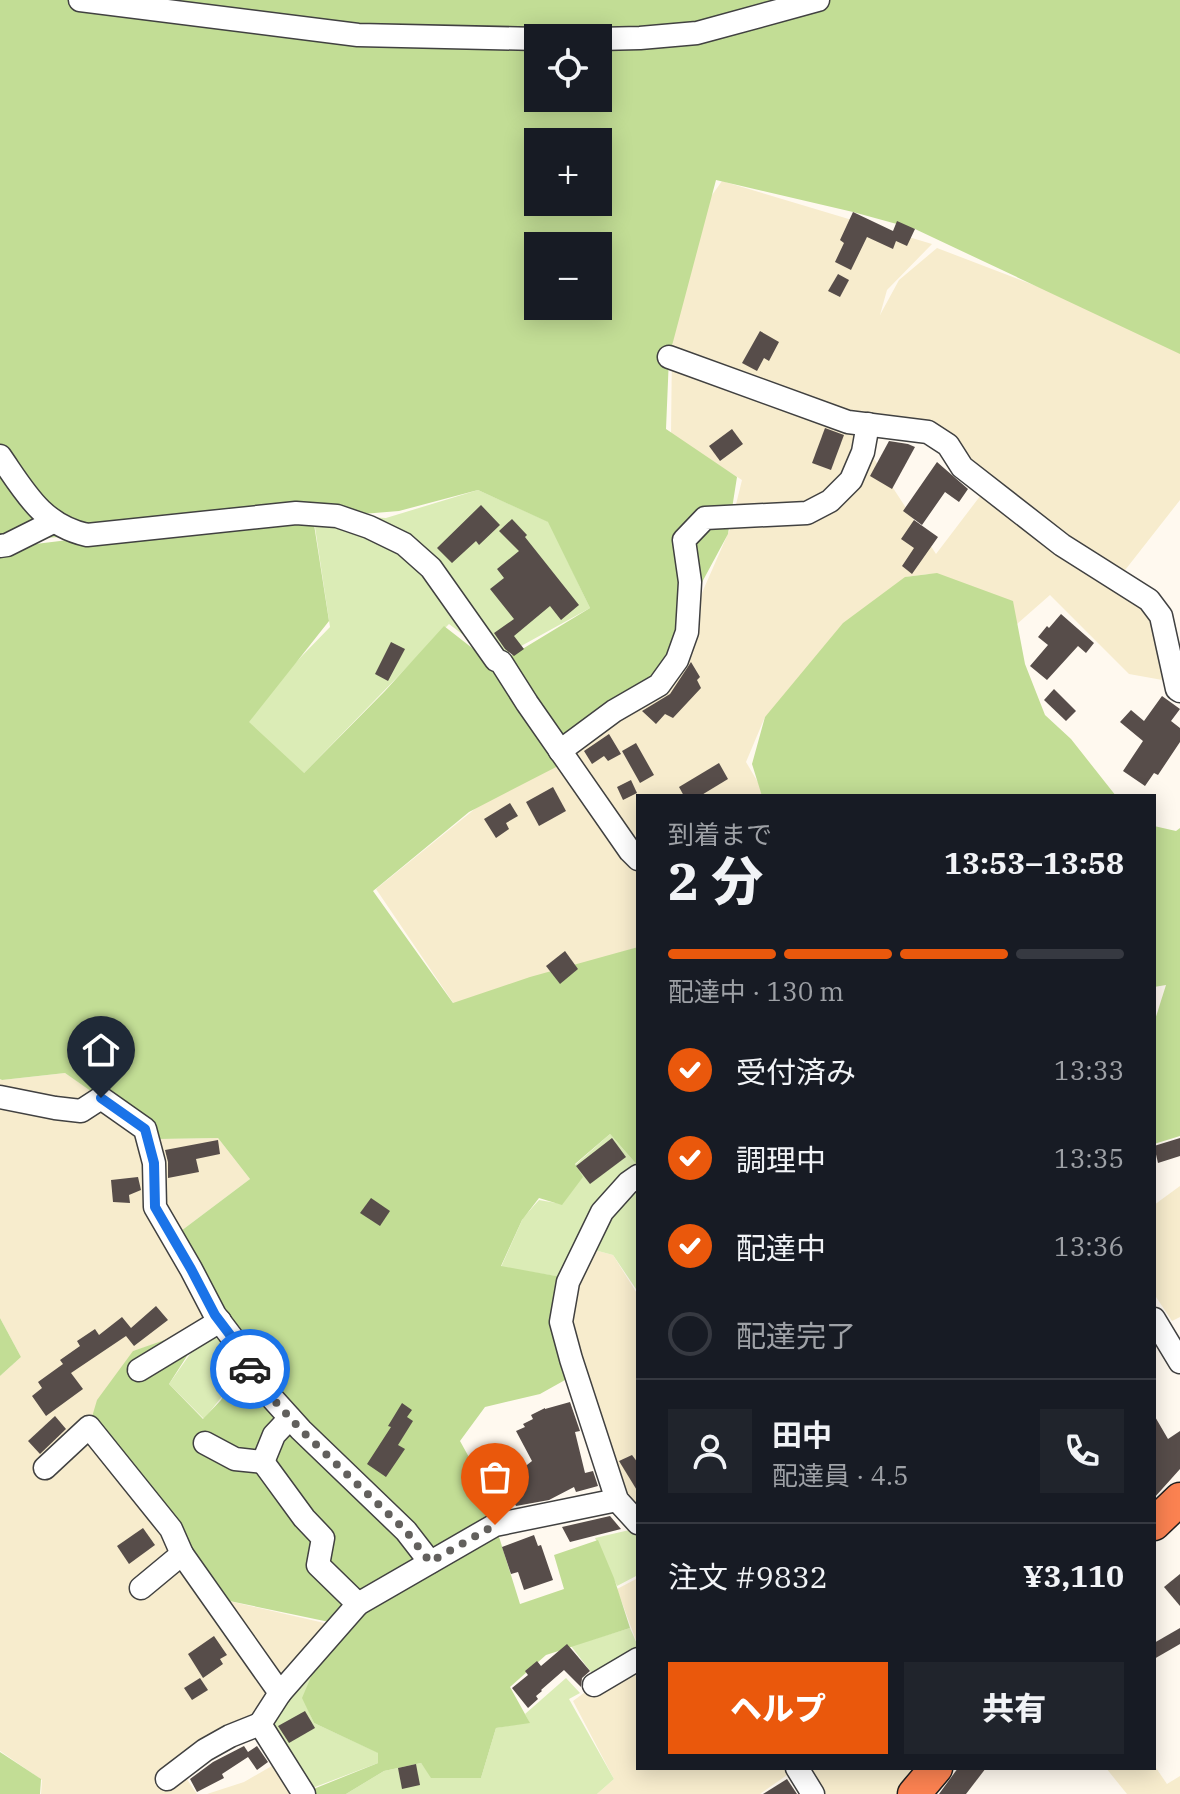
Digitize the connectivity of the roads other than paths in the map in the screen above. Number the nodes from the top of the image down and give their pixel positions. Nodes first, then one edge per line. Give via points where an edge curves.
1 (80, 0) edge
2 (818, 0) edge
3 (524, 39) edge
4 (612, 39) edge
5 (669, 357) dead end
6 (868, 424) junction
7 (0, 456) edge
8 (53, 522) junction
9 (0, 546) edge
10 (1180, 691) edge
11 (560, 751) junction
12 (636, 857) edge
13 (0, 1097) edge
14 (636, 1177) edge
15 (220, 1321) junction
16 (1156, 1322) edge
17 (1180, 1362) edge
18 (139, 1370) dead end
19 (290, 1418) junction
20 (205, 1443) dead end
21 (263, 1462) junction
22 (45, 1468) dead end
23 (1180, 1499) edge
24 (617, 1500) junction
25 (636, 1521) edge
26 (1156, 1522) edge
27 (182, 1554) junction
28 (430, 1562) junction
29 (141, 1588) dead end
30 (358, 1604) junction
31 (636, 1660) edge
32 (594, 1685) dead end
33 (280, 1693) junction
34 (260, 1724) junction
35 (798, 1770) edge
36 (934, 1770) edge
37 (167, 1779) dead end
38 (301, 1793) edge
39 (813, 1794) edge
40 (914, 1794) edge

1 - 3 street via 358,35
2 - 4 street via 697,33
5 - 6 street via 848,422
6 - 10 street via 938,438 962,467 1062,545 1149,600 1161,616
6 - 11 street via 851,480 830,501 807,513 705,518 694,529 684,540 690,582 687,632 677,660 659,685
7 - 8 street
8 - 9 street
8 - 11 street via 87,535 296,513 337,516 369,527 404,544 431,568
11 - 12 street
13 - 15 street via 81,1111 101,1098 145,1129 154,1163 155,1207
14 - 24 street via 602,1212 568,1282 561,1322
15 - 18 street
15 - 19 street via 254,1378
16 - 17 street
19 - 21 street via 274,1435
19 - 28 street via 406,1531
20 - 21 street via 235,1459
21 - 30 street via 323,1538 318,1565
22 - 27 street via 89,1427 171,1529
23 - 26 highway
24 - 25 street
24 - 28 street via 495,1525
27 - 29 street
27 - 33 street
28 - 30 street
30 - 33 street
31 - 32 street
33 - 34 street
34 - 37 street via 205,1750
34 - 38 street
35 - 39 street
36 - 40 highway

